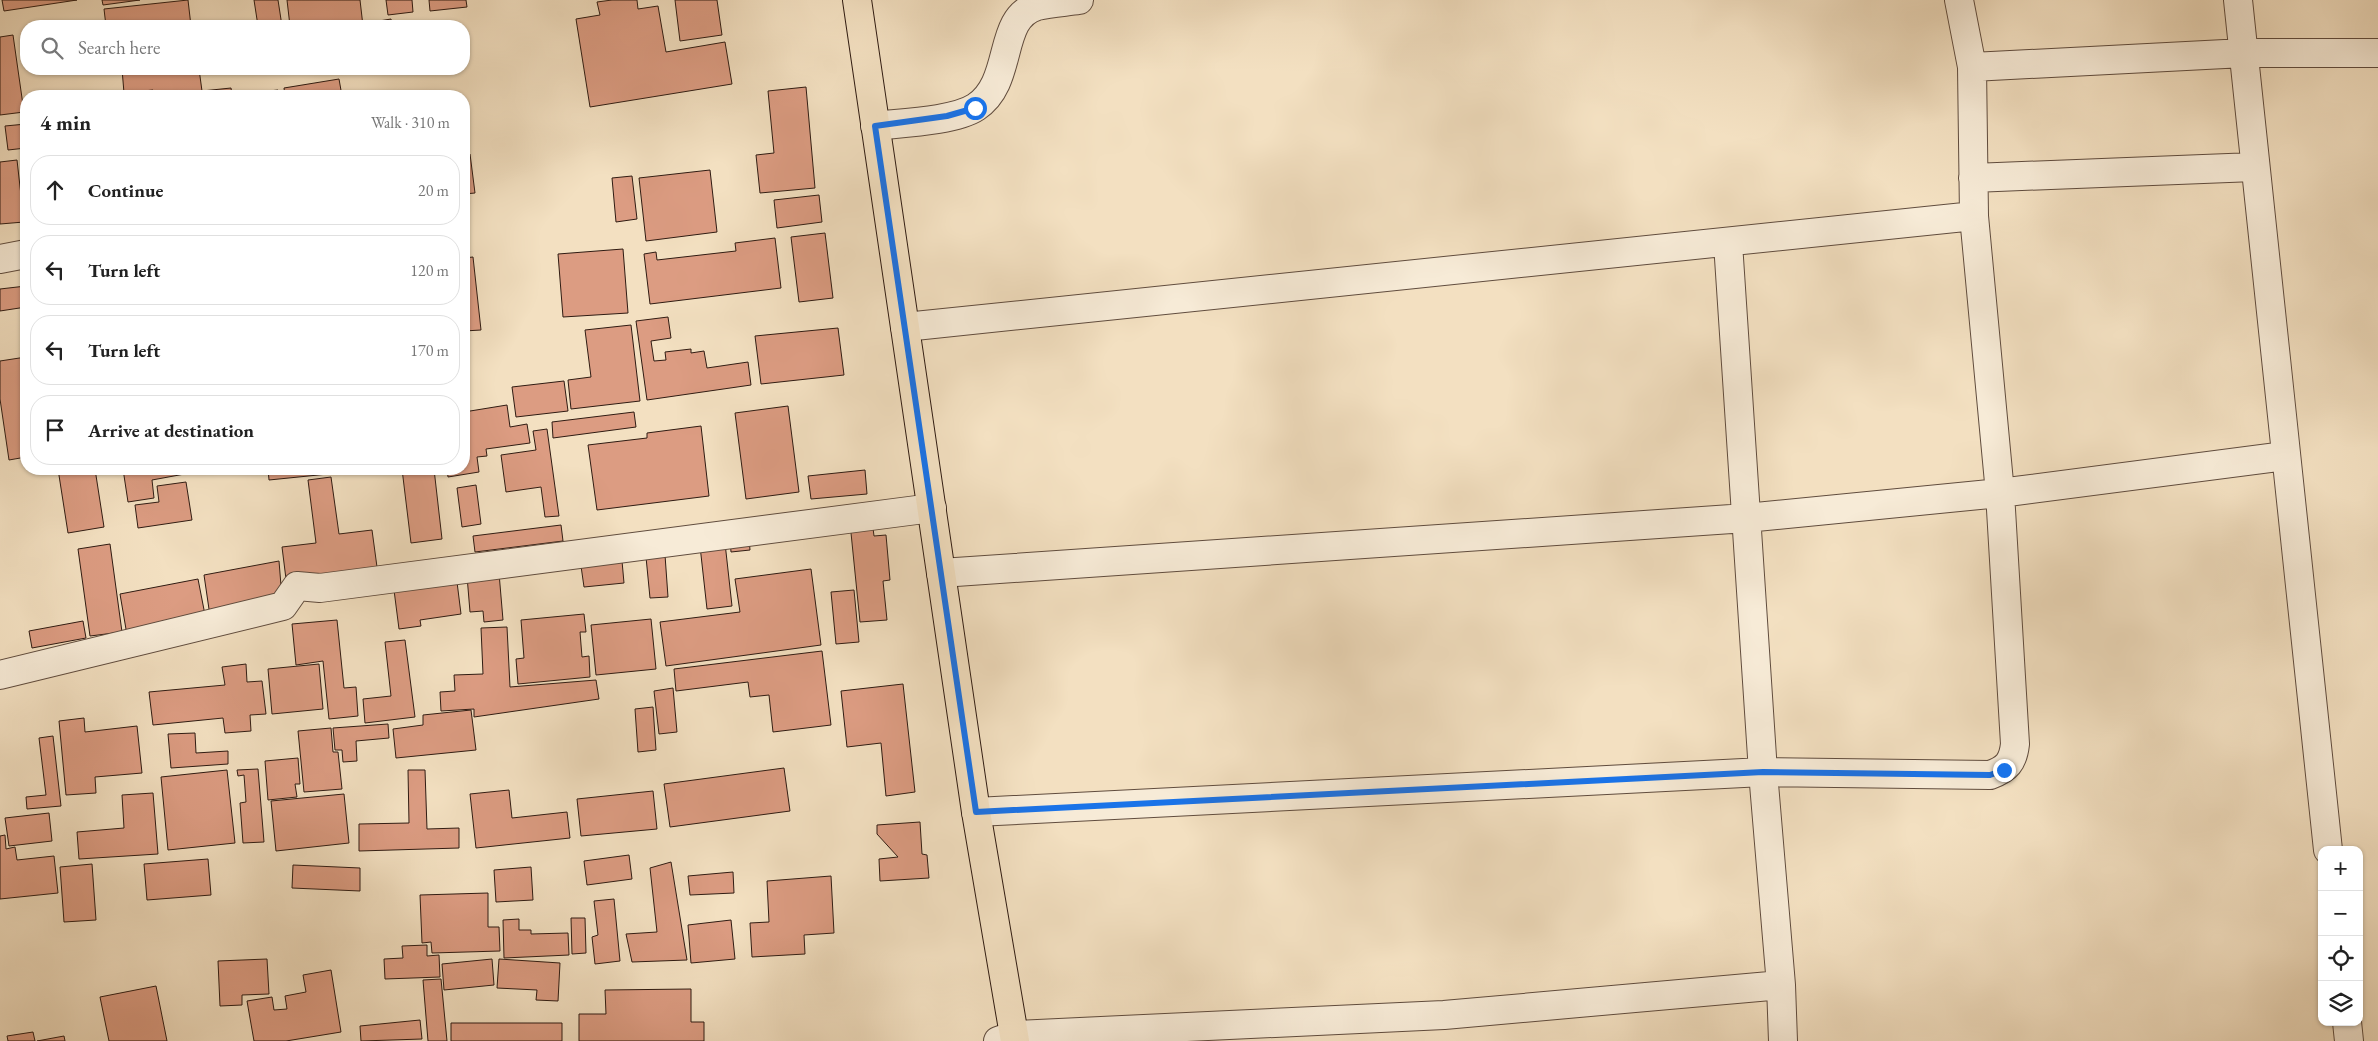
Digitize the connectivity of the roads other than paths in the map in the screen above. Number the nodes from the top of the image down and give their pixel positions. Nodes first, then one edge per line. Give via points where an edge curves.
1 (857, 0) edge
2 (1079, 0) edge
3 (1959, 0) edge
4 (2238, 0) edge
5 (2378, 53) edge
6 (2244, 54) junction
7 (1972, 67) junction
8 (875, 126) junction
9 (2254, 167) junction
10 (1974, 178) junction
11 (1974, 216) junction
12 (1728, 243) junction
13 (20, 255) edge
14 (0, 259) edge
15 (905, 327) junction
16 (2286, 456) junction
17 (2000, 493) junction
18 (932, 508) junction
19 (1746, 518) junction
20 (941, 573) junction
21 (0, 675) edge
22 (1763, 772) junction
23 (976, 812) junction
24 (2328, 846) edge
25 (1781, 985) junction
26 (2347, 1026) edge
27 (1009, 1039) edge
28 (1783, 1041) edge
29 (2349, 1041) edge

1 - 8 main road
2 - 8 street via 1036,6 1019,16 1011,31 999,80 991,95 975,108 940,118
3 - 7 street
4 - 6 street
5 - 6 street
6 - 7 street
6 - 9 street
7 - 10 street
8 - 15 main road
9 - 10 street
9 - 16 street
10 - 11 street
11 - 12 street
11 - 17 street
12 - 15 street
12 - 19 street
13 - 14 street
15 - 18 main road
16 - 17 street
16 - 24 street
17 - 19 street
17 - 22 street via 2016,744 2013,758 2004,770 1990,775
18 - 20 main road
18 - 21 street via 320,588 298,586 283,606
19 - 20 street
19 - 22 street
20 - 23 main road
22 - 23 street
22 - 25 street
23 - 27 main road
25 - 27 street via 1444,1015
25 - 28 street
26 - 29 street

